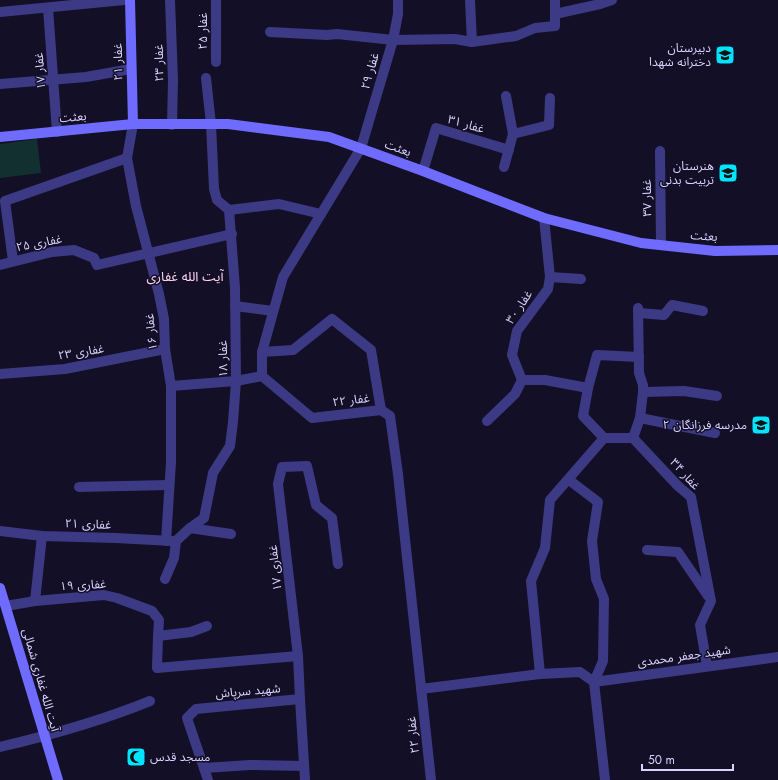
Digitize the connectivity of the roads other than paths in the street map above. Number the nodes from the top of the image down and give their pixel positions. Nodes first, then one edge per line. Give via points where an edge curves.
1 (124, 0) edge
2 (130, 0) edge
3 (170, 0) edge
4 (216, 0) edge
5 (398, 0) edge
6 (470, 0) edge
7 (555, 0) edge
8 (612, 0) edge
9 (48, 8) junction
10 (0, 12) edge
11 (556, 14) junction
12 (270, 32) dead end
13 (393, 40) junction
14 (472, 42) junction
15 (216, 62) dead end
16 (132, 69) junction
17 (206, 78) dead end
18 (54, 80) junction
19 (0, 84) edge
20 (506, 96) dead end
21 (550, 98) dead end
22 (133, 124) junction
23 (211, 124) junction
24 (172, 125) junction
25 (57, 132) junction
26 (513, 134) junction
27 (0, 137) edge
28 (361, 148) junction
29 (508, 150) junction
30 (660, 151) dead end
31 (127, 158) junction
32 (504, 167) dead end
33 (423, 171) junction
34 (229, 210) junction
35 (321, 214) junction
36 (544, 218) junction
37 (232, 234) junction
38 (661, 245) junction
39 (778, 250) edge
40 (148, 253) junction
41 (13, 262) junction
42 (0, 265) edge
43 (550, 277) junction
44 (581, 279) dead end
45 (235, 306) junction
46 (272, 311) junction
47 (703, 311) dead end
48 (165, 349) junction
49 (262, 352) junction
50 (640, 357) junction
51 (0, 374) edge
52 (262, 376) junction
53 (522, 380) junction
54 (236, 381) junction
55 (171, 386) junction
56 (588, 388) junction
57 (643, 392) junction
58 (718, 396) dead end
59 (381, 410) junction
60 (640, 418) junction
61 (487, 421) dead end
62 (715, 433) dead end
63 (604, 438) junction
64 (633, 438) junction
65 (569, 480) junction
66 (168, 485) junction
67 (79, 487) dead end
68 (190, 528) junction
69 (0, 531) edge
70 (231, 534) dead end
71 (42, 536) junction
72 (171, 541) junction
73 (647, 550) dead end
74 (338, 564) dead end
75 (164, 579) dead end
76 (0, 588) edge
77 (711, 600) junction
78 (35, 601) junction
79 (6, 606) junction
80 (207, 626) dead end
81 (158, 636) junction
82 (298, 656) junction
83 (778, 657) edge
84 (707, 666) junction
85 (540, 674) junction
86 (594, 682) junction
87 (421, 689) junction
88 (300, 700) junction
89 (150, 701) dead end
90 (45, 737) junction
91 (0, 747) edge
92 (304, 766) junction
93 (204, 768) junction
94 (58, 780) edge
95 (208, 780) edge
96 (305, 780) edge
97 (431, 780) edge
98 (605, 780) edge

1 - 9 street
2 - 16 street, غفار ۲۱
3 - 24 street, غفار ۲۳
4 - 15 street, غفار ۲۵
5 - 13 street, غفار ۲۹
6 - 14 street
7 - 11 street
8 - 11 street
9 - 10 street
9 - 18 street, غفار ۱۷
11 - 14 street via 555,26 535,28 516,36
12 - 13 street via 337,34
13 - 14 street via 455,39
13 - 28 street, غفار ۲۹
16 - 18 street
16 - 22 street, غفار ۲۱
17 - 23 street
18 - 19 street
18 - 25 street, غفار ۱۷
20 - 26 street
21 - 26 street via 549,125
22 - 24 street, بعثت
22 - 25 street, بعثت
22 - 31 street, غفار ۱۶
23 - 24 street, بعثت
23 - 28 street, بعثت via 329,137
23 - 34 street via 214,189 217,200
25 - 27 street, بعثت
26 - 29 street
28 - 33 street, بعثت
28 - 35 street
29 - 32 street
29 - 33 street, غفار ۳۱ via 436,128
30 - 38 street, غفار ۳۷
31 - 40 street, غفار ۱۶
31 - 41 street via 5,201
33 - 36 street, بعثت
34 - 35 street via 279,204
34 - 37 street, غفار ۱۸
35 - 46 street via 283,277
36 - 38 street, بعثت via 641,243
36 - 43 street, غفار ۳۰
37 - 40 street
37 - 45 street, غفار ۱۸
38 - 39 street, بعثت via 715,251
40 - 41 street, غفاری ۲۵ via 97,265 94,258 74,250 52,252
40 - 48 street, غفار ۱۶ via 164,319
41 - 42 street, غفاری ۲۵
43 - 44 street
43 - 53 street, غفار ۳۰ via 548,288 517,331 512,355
45 - 46 street
45 - 54 street, غفار ۱۸
46 - 49 street
47 - 50 street via 672,305 664,315 639,310
48 - 51 street, غفاری ۲۳ via 65,369
48 - 55 street, غفار ۱۶
49 - 52 street
49 - 59 street via 293,350 332,319 371,350
50 - 56 street via 597,355
50 - 57 street
52 - 54 street
52 - 59 street, غفار ۲۲ via 312,418
53 - 56 street via 545,380
53 - 61 street via 515,394
54 - 55 street
54 - 68 street, غفار ۱۸ via 230,446 213,473 204,518
55 - 66 street, غفار ۱۶ via 171,462
56 - 63 street via 583,416
57 - 58 street via 684,391
57 - 60 street
59 - 87 street, غفار ۲۲ via 390,416
60 - 62 street
60 - 64 street
63 - 64 street
63 - 65 street
64 - 77 street, غفار ۳۴ via 691,496
65 - 85 street via 550,500 545,548 532,581
65 - 86 street via 598,502 592,541 596,578 604,599 603,660
66 - 67 street
66 - 72 street, غفار ۱۶
68 - 70 street
68 - 72 street, غفار ۱۸
69 - 71 street, غفاری ۲۱
71 - 72 street, غفاری ۲۱
71 - 78 street
72 - 75 street via 174,558
73 - 77 street via 678,552
74 - 82 street, غفاری ۱۷ via 332,518 316,505 307,466 282,468 278,484
76 - 79 street, آیت الله غفاری شمالی
77 - 84 street via 700,625
78 - 79 street, غفاری ۱۹
78 - 81 street, غفاری ۱۹ via 104,596 117,598 152,611 159,620
79 - 90 street, آیت الله غفاری شمالی
80 - 81 street via 191,632
81 - 82 street, غفاری ۱۹ via 158,668
82 - 88 street
83 - 84 street, شهید جعفر محمدی
84 - 86 street, شهید جعفر محمدی
85 - 86 street via 580,672
85 - 87 street
86 - 98 street
87 - 97 street, غفار ۲۲
88 - 92 street
88 - 93 street, شهید سرپاش via 196,709 187,718
89 - 90 street
90 - 91 street
90 - 94 street, آیت الله غفاری شمالی
92 - 93 street via 250,764
92 - 96 street
93 - 95 street, شهید سرپاش

